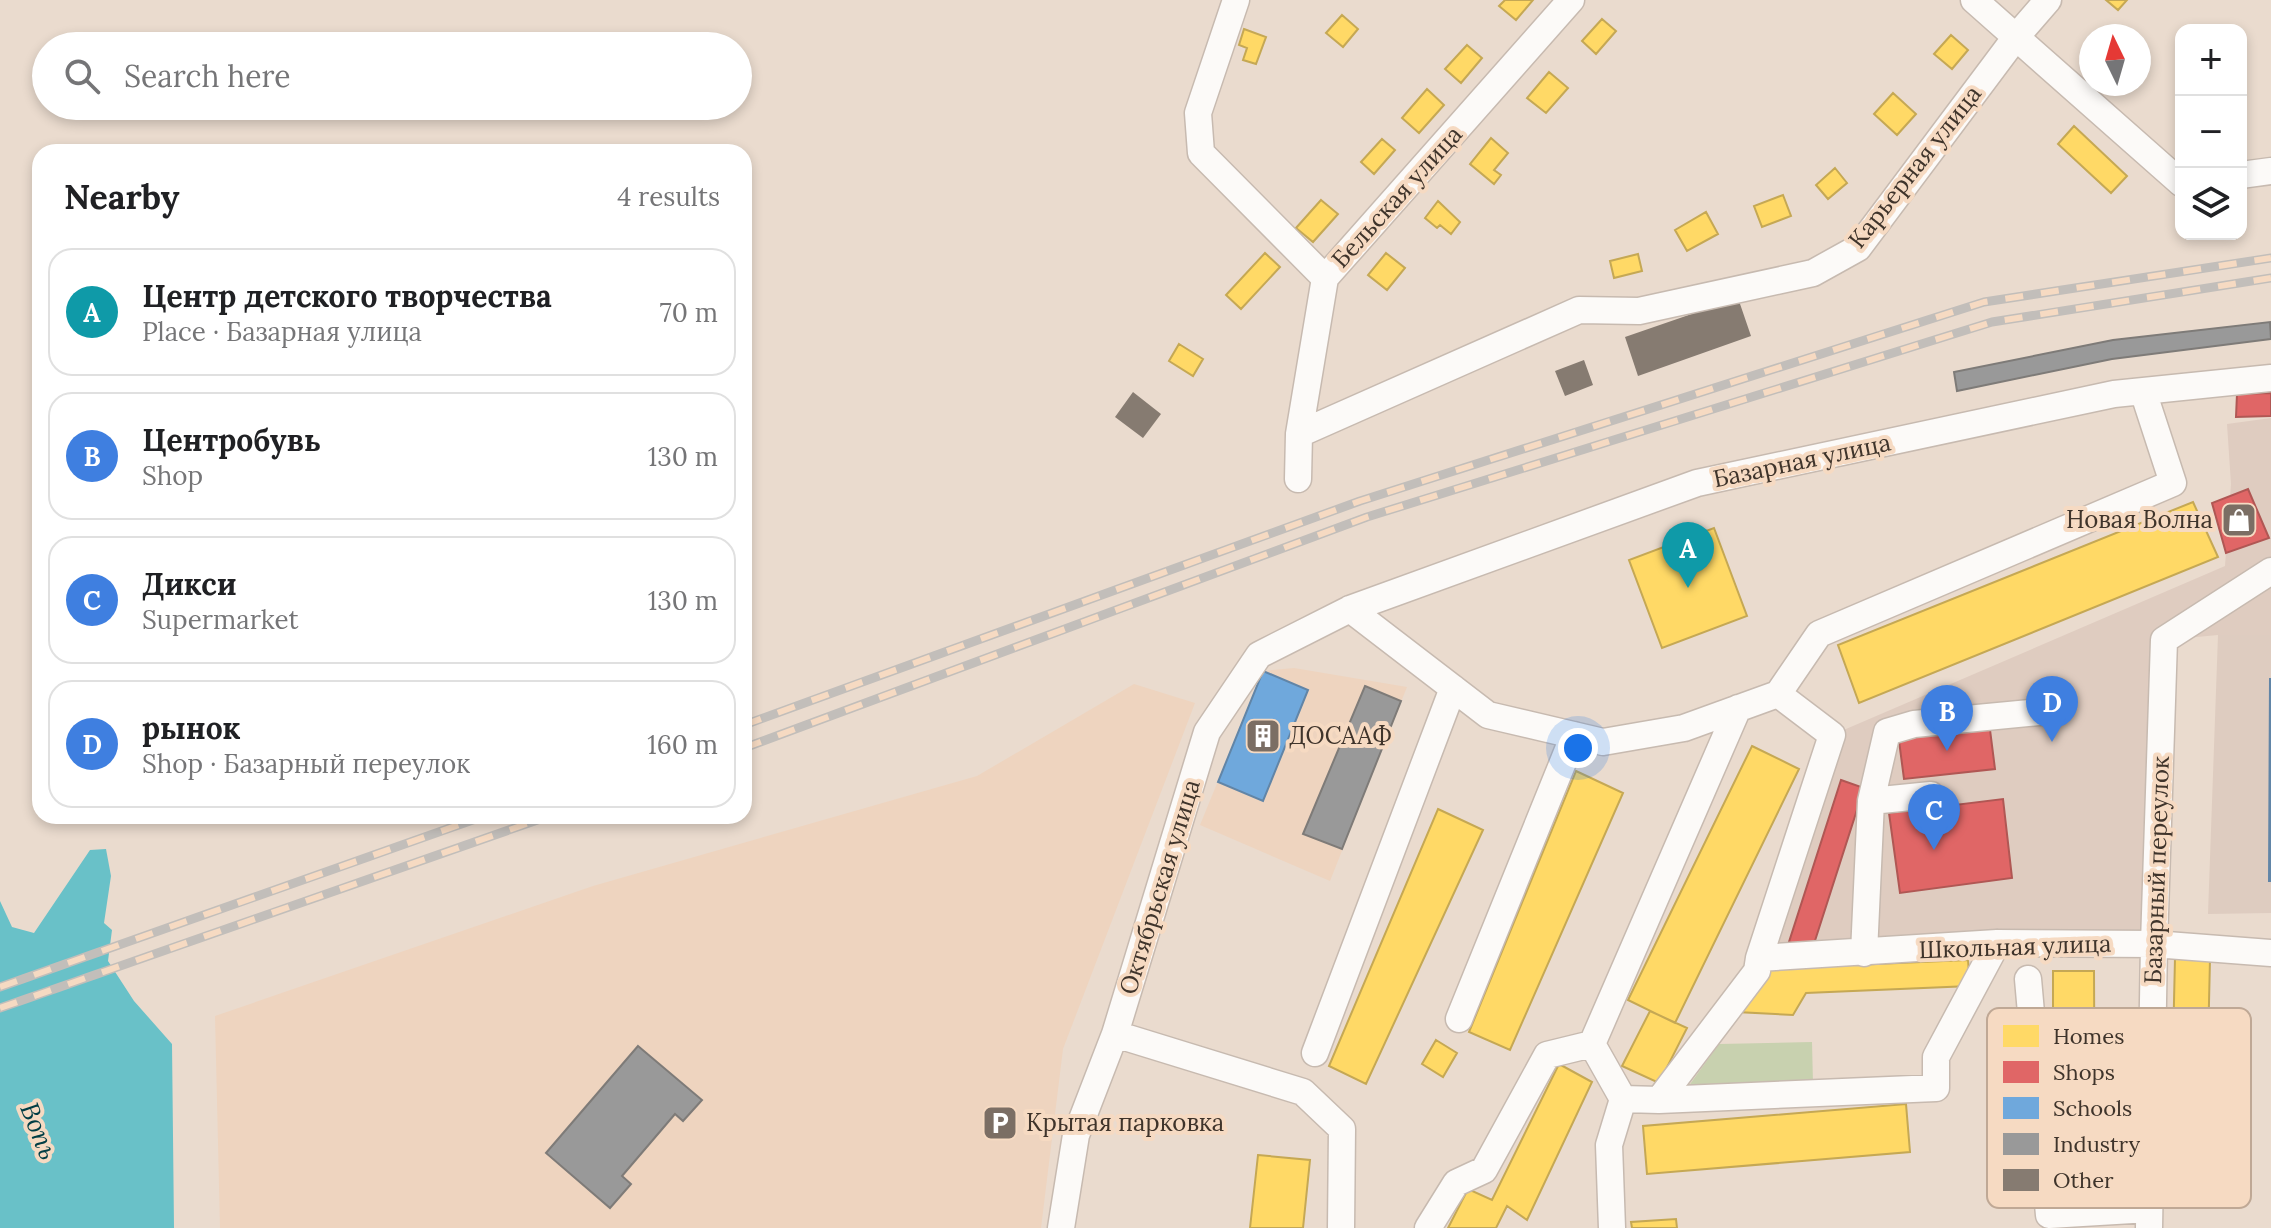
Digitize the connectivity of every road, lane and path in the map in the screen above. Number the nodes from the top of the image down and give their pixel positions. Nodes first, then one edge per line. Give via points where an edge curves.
1 (1236, 0) edge
2 (1571, 0) edge
3 (1974, 0) edge
4 (2048, 0) edge
5 (2016, 37) junction
6 (2271, 171) edge
7 (2247, 174) edge
8 (2175, 178) edge
9 (1325, 278) junction
10 (2271, 378) edge
11 (2143, 391) junction
12 (1299, 434) junction
13 (1298, 479) dead end
14 (2271, 571) edge
15 (1350, 609) junction
16 (1453, 688) junction
17 (1778, 694) junction
18 (1738, 708) junction
19 (2050, 711) dead end
20 (1574, 735) junction
21 (1931, 795) dead end
22 (1871, 801) junction
23 (1997, 943) junction
24 (2154, 944) junction
25 (1864, 953) junction
26 (2271, 953) edge
27 (1759, 958) junction
28 (2028, 979) dead end
29 (2031, 1008) edge
30 (2153, 1008) edge
31 (1459, 1019) dead end
32 (1115, 1034) junction
33 (1592, 1044) junction
34 (1315, 1053) dead end
35 (1623, 1099) junction
36 (1659, 1100) junction
37 (2048, 1208) edge
38 (2149, 1218) edge
39 (1061, 1228) edge
40 (1341, 1228) edge
41 (1428, 1228) edge
42 (1612, 1228) edge

1 - 9 street via 1198,113 1201,153
2 - 9 street, Бельская улица
3 - 5 street
4 - 5 street, Карьерная улица
5 - 8 street
5 - 12 street, Карьерная улица via 1858,248 1813,273 1639,311 1579,310
6 - 7 street
9 - 12 street, Бельская улица
10 - 11 street, Базарная улица
11 - 15 street, Базарная улица via 1697,483
11 - 17 street via 2173,483 1819,634
12 - 13 street, Бельская улица
14 - 24 street, Базарный переулок via 2164,640
15 - 16 street
15 - 32 street, Октябрьская улица via 1259,655 1207,732
16 - 20 street via 1488,715
16 - 34 street
17 - 18 street
17 - 27 street via 1832,735
18 - 20 street via 1684,728 1603,742
18 - 33 street
19 - 22 street via 1914,724 1887,732
20 - 31 street
21 - 22 street
22 - 25 street
23 - 24 street, Школьная улица
23 - 25 street, Школьная улица
23 - 36 street via 1936,1057 1936,1088
24 - 26 street, Школьная улица
24 - 30 street, Базарный переулок
25 - 27 street, Школьная улица
27 - 36 street via 1757,971
28 - 29 street
32 - 39 street, Октябрьская улица via 1076,1135
32 - 40 street via 1303,1092 1342,1129
33 - 35 street
33 - 41 street via 1547,1055 1484,1170 1456,1183
35 - 36 street
35 - 42 street via 1609,1145
37 - 38 street via 2049,1215

